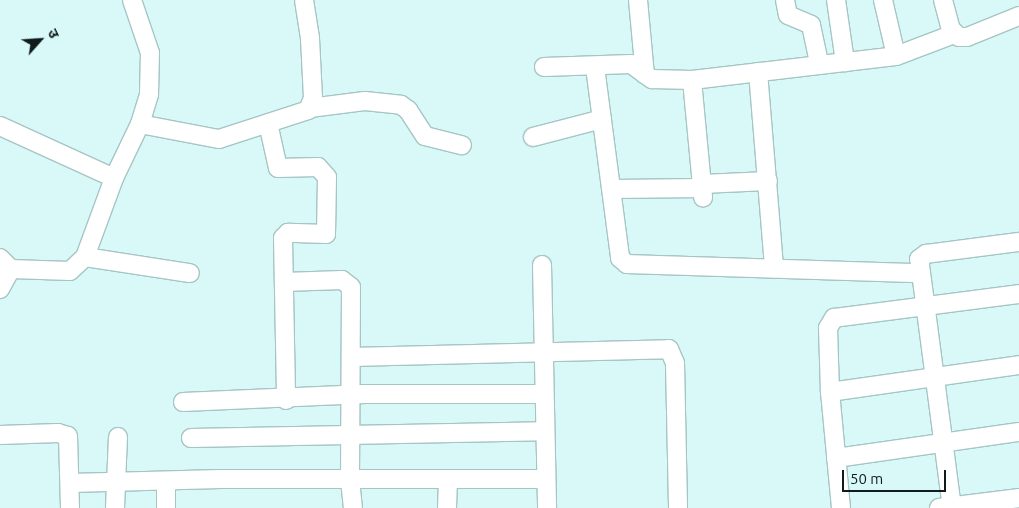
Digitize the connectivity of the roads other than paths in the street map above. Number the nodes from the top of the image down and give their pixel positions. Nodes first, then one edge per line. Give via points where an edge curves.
1 (132, 0) edge
2 (304, 0) edge
3 (638, 0) edge
4 (785, 0) edge
5 (836, 0) edge
6 (883, 0) edge
7 (943, 0) edge
8 (1019, 16) edge
9 (954, 34) junction
10 (896, 56) junction
11 (845, 62) junction
12 (819, 64) junction
13 (544, 67) dead end
14 (595, 67) junction
15 (758, 72) junction
16 (645, 75) junction
17 (692, 80) junction
18 (310, 108) junction
19 (602, 119) junction
20 (268, 123) junction
21 (140, 124) junction
22 (0, 126) edge
23 (533, 137) dead end
24 (462, 145) dead end
25 (114, 178) junction
26 (768, 181) junction
27 (612, 189) junction
28 (703, 190) junction
29 (1019, 242) edge
30 (85, 257) junction
31 (6, 263) edge
32 (542, 265) dead end
33 (774, 268) junction
34 (190, 273) dead end
35 (920, 273) junction
36 (284, 282) junction
37 (0, 289) edge
38 (1019, 294) edge
39 (924, 307) junction
40 (543, 352) junction
41 (351, 357) junction
42 (1019, 365) edge
43 (934, 378) junction
44 (830, 392) junction
45 (544, 394) junction
46 (350, 397) junction
47 (286, 400) junction
48 (182, 402) dead end
49 (544, 431) junction
50 (1019, 432) edge
51 (0, 435) edge
52 (118, 437) dead end
53 (350, 437) junction
54 (191, 438) dead end
55 (942, 443) junction
56 (836, 458) junction
57 (546, 479) junction
58 (350, 480) junction
59 (448, 480) junction
60 (166, 481) junction
61 (114, 482) junction
62 (70, 483) junction
63 (1019, 498) edge
64 (70, 508) edge
65 (114, 508) edge
66 (166, 508) edge
67 (353, 508) edge
68 (447, 508) edge
69 (547, 508) edge
70 (678, 508) edge
71 (841, 508) edge
72 (939, 508) edge
73 (952, 508) edge

1 - 21 street via 150,53 149,94
2 - 18 street via 310,38 313,98
3 - 16 street
4 - 12 street via 788,15 811,25
5 - 11 street
6 - 10 street
7 - 9 street
8 - 9 street via 967,37
9 - 10 street
10 - 11 street
11 - 12 street
12 - 15 street
13 - 14 street
14 - 16 street via 631,64
14 - 19 street
15 - 17 street
15 - 26 street
16 - 17 street via 659,80
17 - 28 street
18 - 20 street
18 - 24 street via 364,101 400,105 408,110 425,136
19 - 23 street
19 - 27 street
20 - 21 street via 219,139
20 - 36 street via 278,168 318,167 326,177 327,232 324,235 284,236
21 - 25 street
22 - 25 street
25 - 30 street
26 - 28 street
26 - 33 street
27 - 28 street
27 - 33 street via 620,258 627,264
29 - 35 street via 923,255 919,259
30 - 31 street via 70,272
30 - 34 street
31 - 37 street
32 - 40 street
33 - 35 street
35 - 39 street
36 - 41 street via 342,280 350,284
36 - 47 street
38 - 39 street
39 - 43 street
39 - 44 street via 832,320 828,328
40 - 41 street
40 - 45 street
40 - 70 street via 664,348 672,352
41 - 46 street
42 - 43 street
43 - 44 street
43 - 55 street
44 - 56 street
45 - 46 street via 365,394
45 - 49 street
46 - 47 street
46 - 53 street
47 - 48 street
49 - 53 street
49 - 57 street
50 - 55 street
51 - 62 street via 66,435 70,443
52 - 61 street
53 - 54 street
53 - 58 street
55 - 56 street
55 - 73 street
56 - 71 street
57 - 59 street
57 - 69 street
58 - 59 street
58 - 60 street
58 - 67 street
59 - 68 street
60 - 61 street
60 - 66 street
61 - 62 street
61 - 65 street
62 - 64 street
63 - 73 street
72 - 73 street

